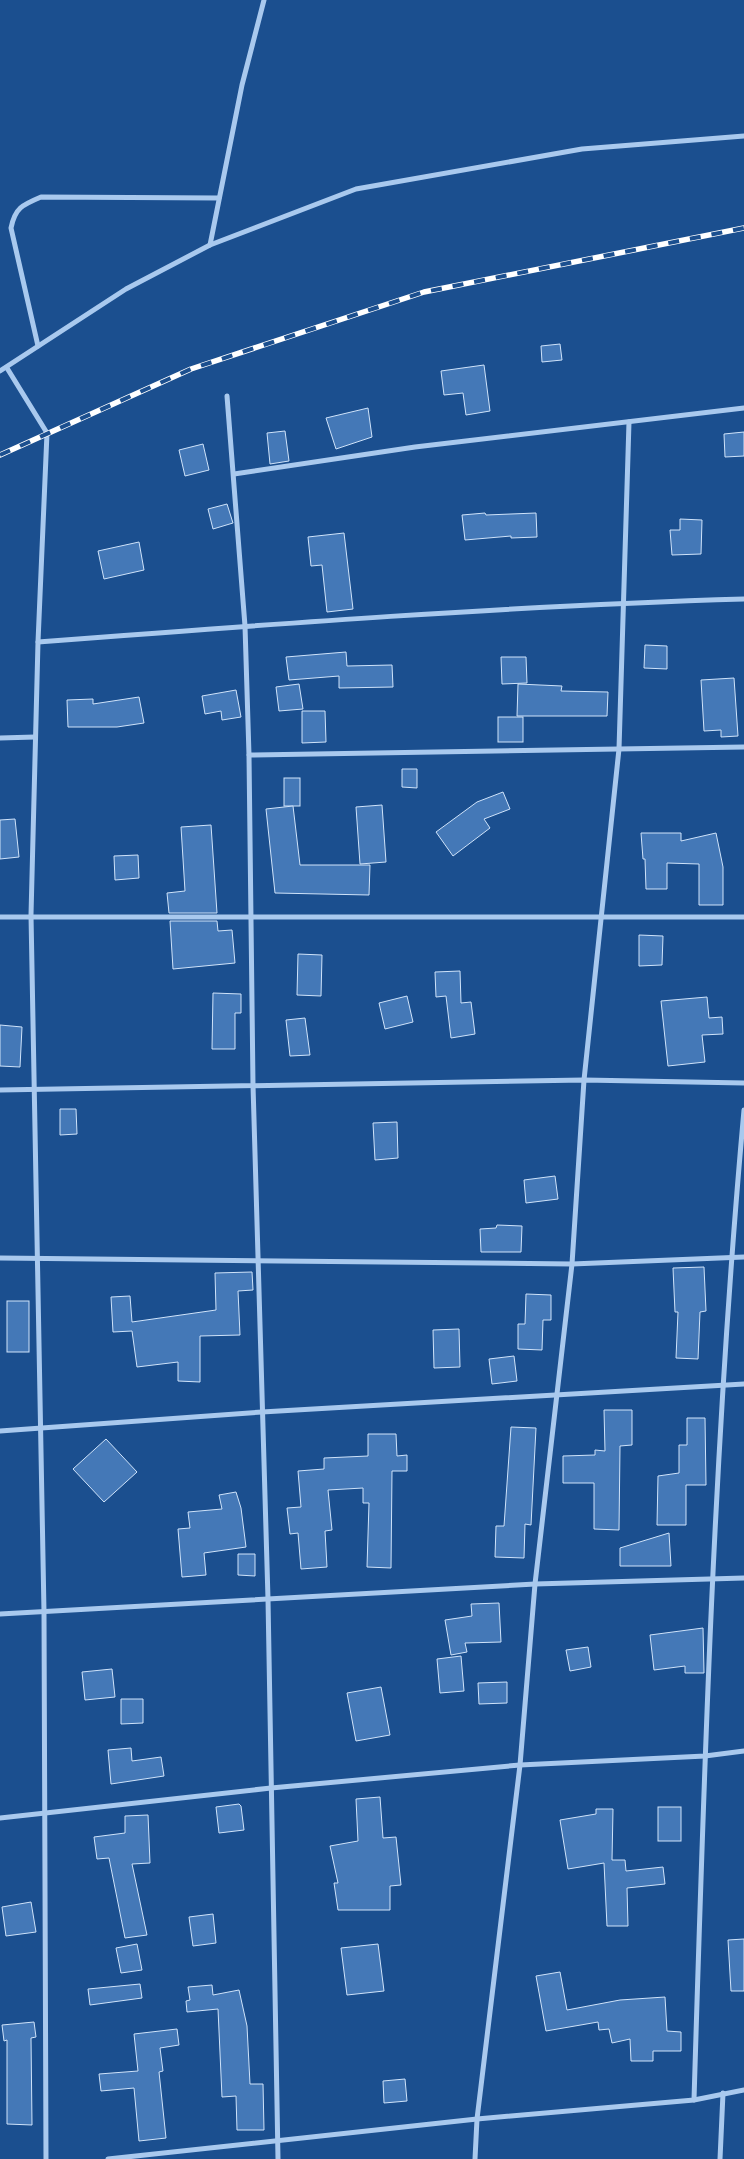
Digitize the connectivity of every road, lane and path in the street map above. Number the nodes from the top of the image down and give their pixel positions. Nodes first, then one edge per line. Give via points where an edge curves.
1 (264, 0) edge
2 (744, 136) edge
3 (219, 198) junction
4 (210, 245) junction
5 (38, 346) junction
6 (7, 368) junction
7 (0, 371) edge
8 (227, 396) dead end
9 (744, 408) edge
10 (629, 422) junction
11 (234, 474) junction
12 (744, 599) edge
13 (625, 602) junction
14 (245, 626) junction
15 (38, 642) junction
16 (36, 737) junction
17 (0, 738) edge
18 (744, 747) edge
19 (619, 750) junction
20 (249, 755) junction
21 (31, 915) junction
22 (602, 915) junction
23 (0, 916) edge
24 (252, 916) junction
25 (744, 917) edge
26 (584, 1080) junction
27 (744, 1083) edge
28 (253, 1086) junction
29 (0, 1090) edge
30 (33, 1090) junction
31 (744, 1110) edge
32 (731, 1257) junction
33 (744, 1257) edge
34 (0, 1258) edge
35 (37, 1258) junction
36 (258, 1259) junction
37 (572, 1264) junction
38 (744, 1384) edge
39 (722, 1386) junction
40 (558, 1394) junction
41 (262, 1412) junction
42 (40, 1428) junction
43 (0, 1431) edge
44 (744, 1578) edge
45 (711, 1580) junction
46 (535, 1584) junction
47 (268, 1599) junction
48 (44, 1612) junction
49 (0, 1614) edge
50 (744, 1751) edge
51 (705, 1756) junction
52 (520, 1766) junction
53 (270, 1788) junction
54 (45, 1814) junction
55 (0, 1818) edge
56 (744, 2090) edge
57 (723, 2093) junction
58 (694, 2100) junction
59 (477, 2119) junction
60 (278, 2141) junction
61 (46, 2159) edge
62 (108, 2159) edge
63 (278, 2159) edge
64 (476, 2159) edge
65 (720, 2159) edge

1 - 3 street via 242,85
2 - 4 street via 582,149 356,189
3 - 4 street
3 - 5 street via 40,197 25,204 14,214 11,228
4 - 5 street via 126,289
5 - 6 street
6 - 7 street
6 - 15 street via 47,433
8 - 11 street
9 - 10 street
10 - 11 street via 415,447
10 - 13 street
11 - 14 street
12 - 13 street
13 - 14 street
13 - 19 street
14 - 15 street
14 - 20 street
15 - 16 street
16 - 17 street
16 - 21 street
18 - 19 street
19 - 20 street
19 - 22 street
20 - 24 street
21 - 23 street
21 - 24 street
21 - 30 street
22 - 24 street
22 - 25 street
22 - 26 street
24 - 28 street
26 - 27 street
26 - 28 street
26 - 37 street
28 - 30 street
28 - 36 street
29 - 30 street
30 - 35 street
31 - 32 street
32 - 33 street
32 - 37 street
32 - 39 street
34 - 35 street
35 - 36 street
35 - 42 street
36 - 37 street
36 - 41 street
37 - 40 street
38 - 39 street
39 - 40 street
39 - 45 street
40 - 41 street
40 - 46 street
41 - 42 street
41 - 47 street
42 - 43 street
42 - 48 street
44 - 45 street
45 - 46 street via 638,1579
45 - 51 street
46 - 47 street
46 - 52 street
47 - 48 street
47 - 53 street
48 - 49 street
48 - 54 street
50 - 51 street
51 - 52 street
51 - 58 street
52 - 53 street
52 - 59 street
53 - 54 street
53 - 60 street
54 - 55 street
54 - 61 street
56 - 57 street
57 - 58 street
57 - 65 street
58 - 59 street
59 - 60 street
59 - 64 street
60 - 62 street
60 - 63 street

